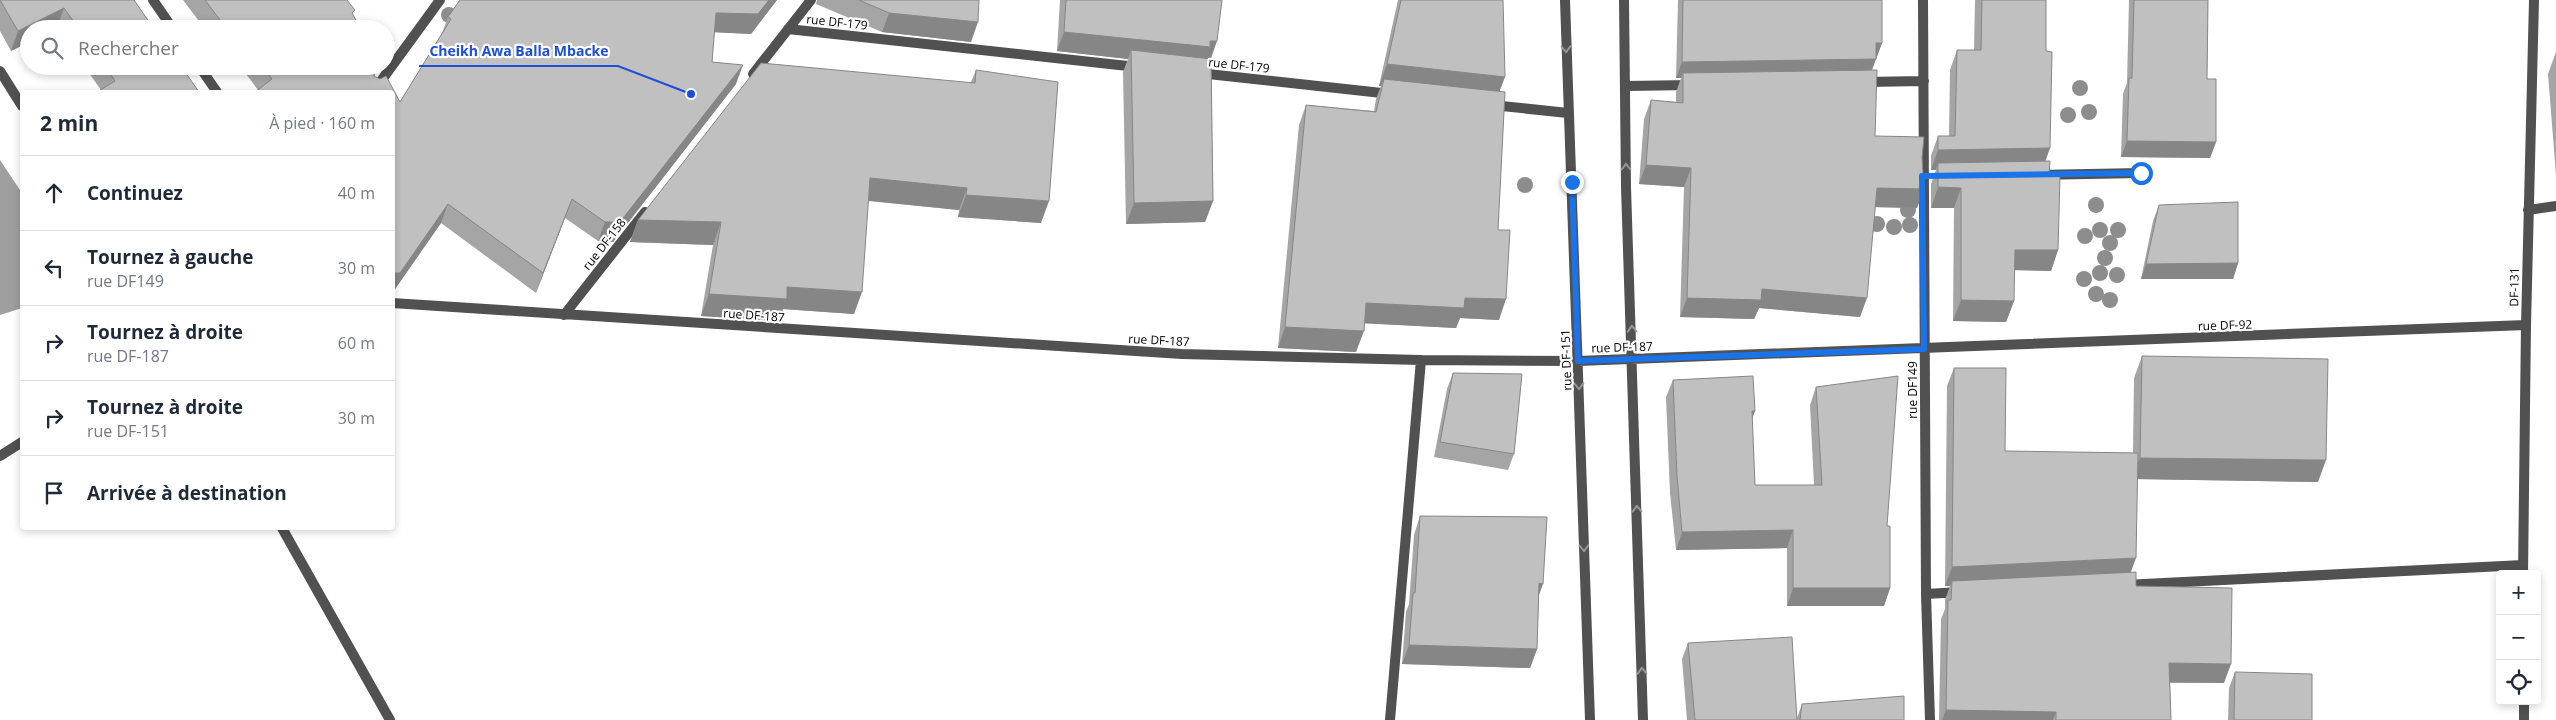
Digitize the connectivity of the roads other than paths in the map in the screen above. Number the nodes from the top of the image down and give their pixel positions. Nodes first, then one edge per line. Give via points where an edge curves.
1 (154, 0) edge
2 (440, 0) edge
3 (811, 0) edge
4 (1565, 0) edge
5 (1624, 0) edge
6 (1923, 0) edge
7 (2534, 0) edge
8 (167, 20) edge
9 (788, 29) junction
10 (395, 62) edge
11 (1144, 67) edge
12 (0, 71) edge
13 (1183, 72) edge
14 (205, 75) edge
15 (385, 75) edge
16 (1924, 81) junction
17 (1854, 82) edge
18 (746, 83) edge
19 (1705, 84) edge
20 (1625, 86) junction
21 (216, 90) edge
22 (374, 90) edge
23 (1400, 95) edge
24 (20, 103) edge
25 (1480, 103) edge
26 (1568, 113) junction
27 (2141, 173) dead end
28 (2022, 175) edge
29 (2556, 206) edge
30 (649, 207) edge
31 (2528, 210) junction
32 (395, 303) edge
33 (564, 315) junction
34 (2526, 325) junction
35 (1924, 349) junction
36 (1633, 359) junction
37 (1421, 360) junction
38 (1578, 361) junction
39 (20, 443) edge
40 (0, 456) edge
41 (283, 530) edge
42 (2523, 569) edge
43 (2115, 585) edge
44 (1976, 592) edge
45 (1926, 594) junction
46 (2524, 705) edge
47 (390, 720) edge
48 (1390, 720) edge
49 (1590, 720) edge
50 (1643, 720) edge
51 (1930, 720) edge
52 (2524, 720) edge

1 - 8 street
2 - 10 street
3 - 9 street
4 -> 26 street, rue DF-151
5 - 20 street
6 - 16 street, rue DF149
7 - 31 street, DF-131
9 - 11 street, rue DF-179
9 - 18 street
12 - 24 street
13 - 23 street, rue DF-179
14 - 21 street
15 - 22 street
16 - 17 street
16 - 35 street, rue DF149 via 1927,176
19 - 20 street
36 -> 20 street
25 - 26 street
26 - 38 street, rue DF-151
27 - 28 street
29 - 31 street
30 - 33 street, rue DF-158
31 - 34 street, DF-131
32 - 33 street, rue DF-187
33 - 37 street, rue DF-187 via 1182,354
34 - 35 street, rue DF-92
34 - 42 street, DF-131
35 - 36 street, rue DF-187
35 - 45 street, rue DF149
36 - 38 street, rue DF-187
50 -> 36 street
37 - 38 street, rue DF-187
37 - 48 street
38 -> 49 street, rue DF-151
39 - 40 street
41 - 47 street
42 - 43 street
44 - 45 street
45 - 51 street, rue DF149
46 - 52 street

